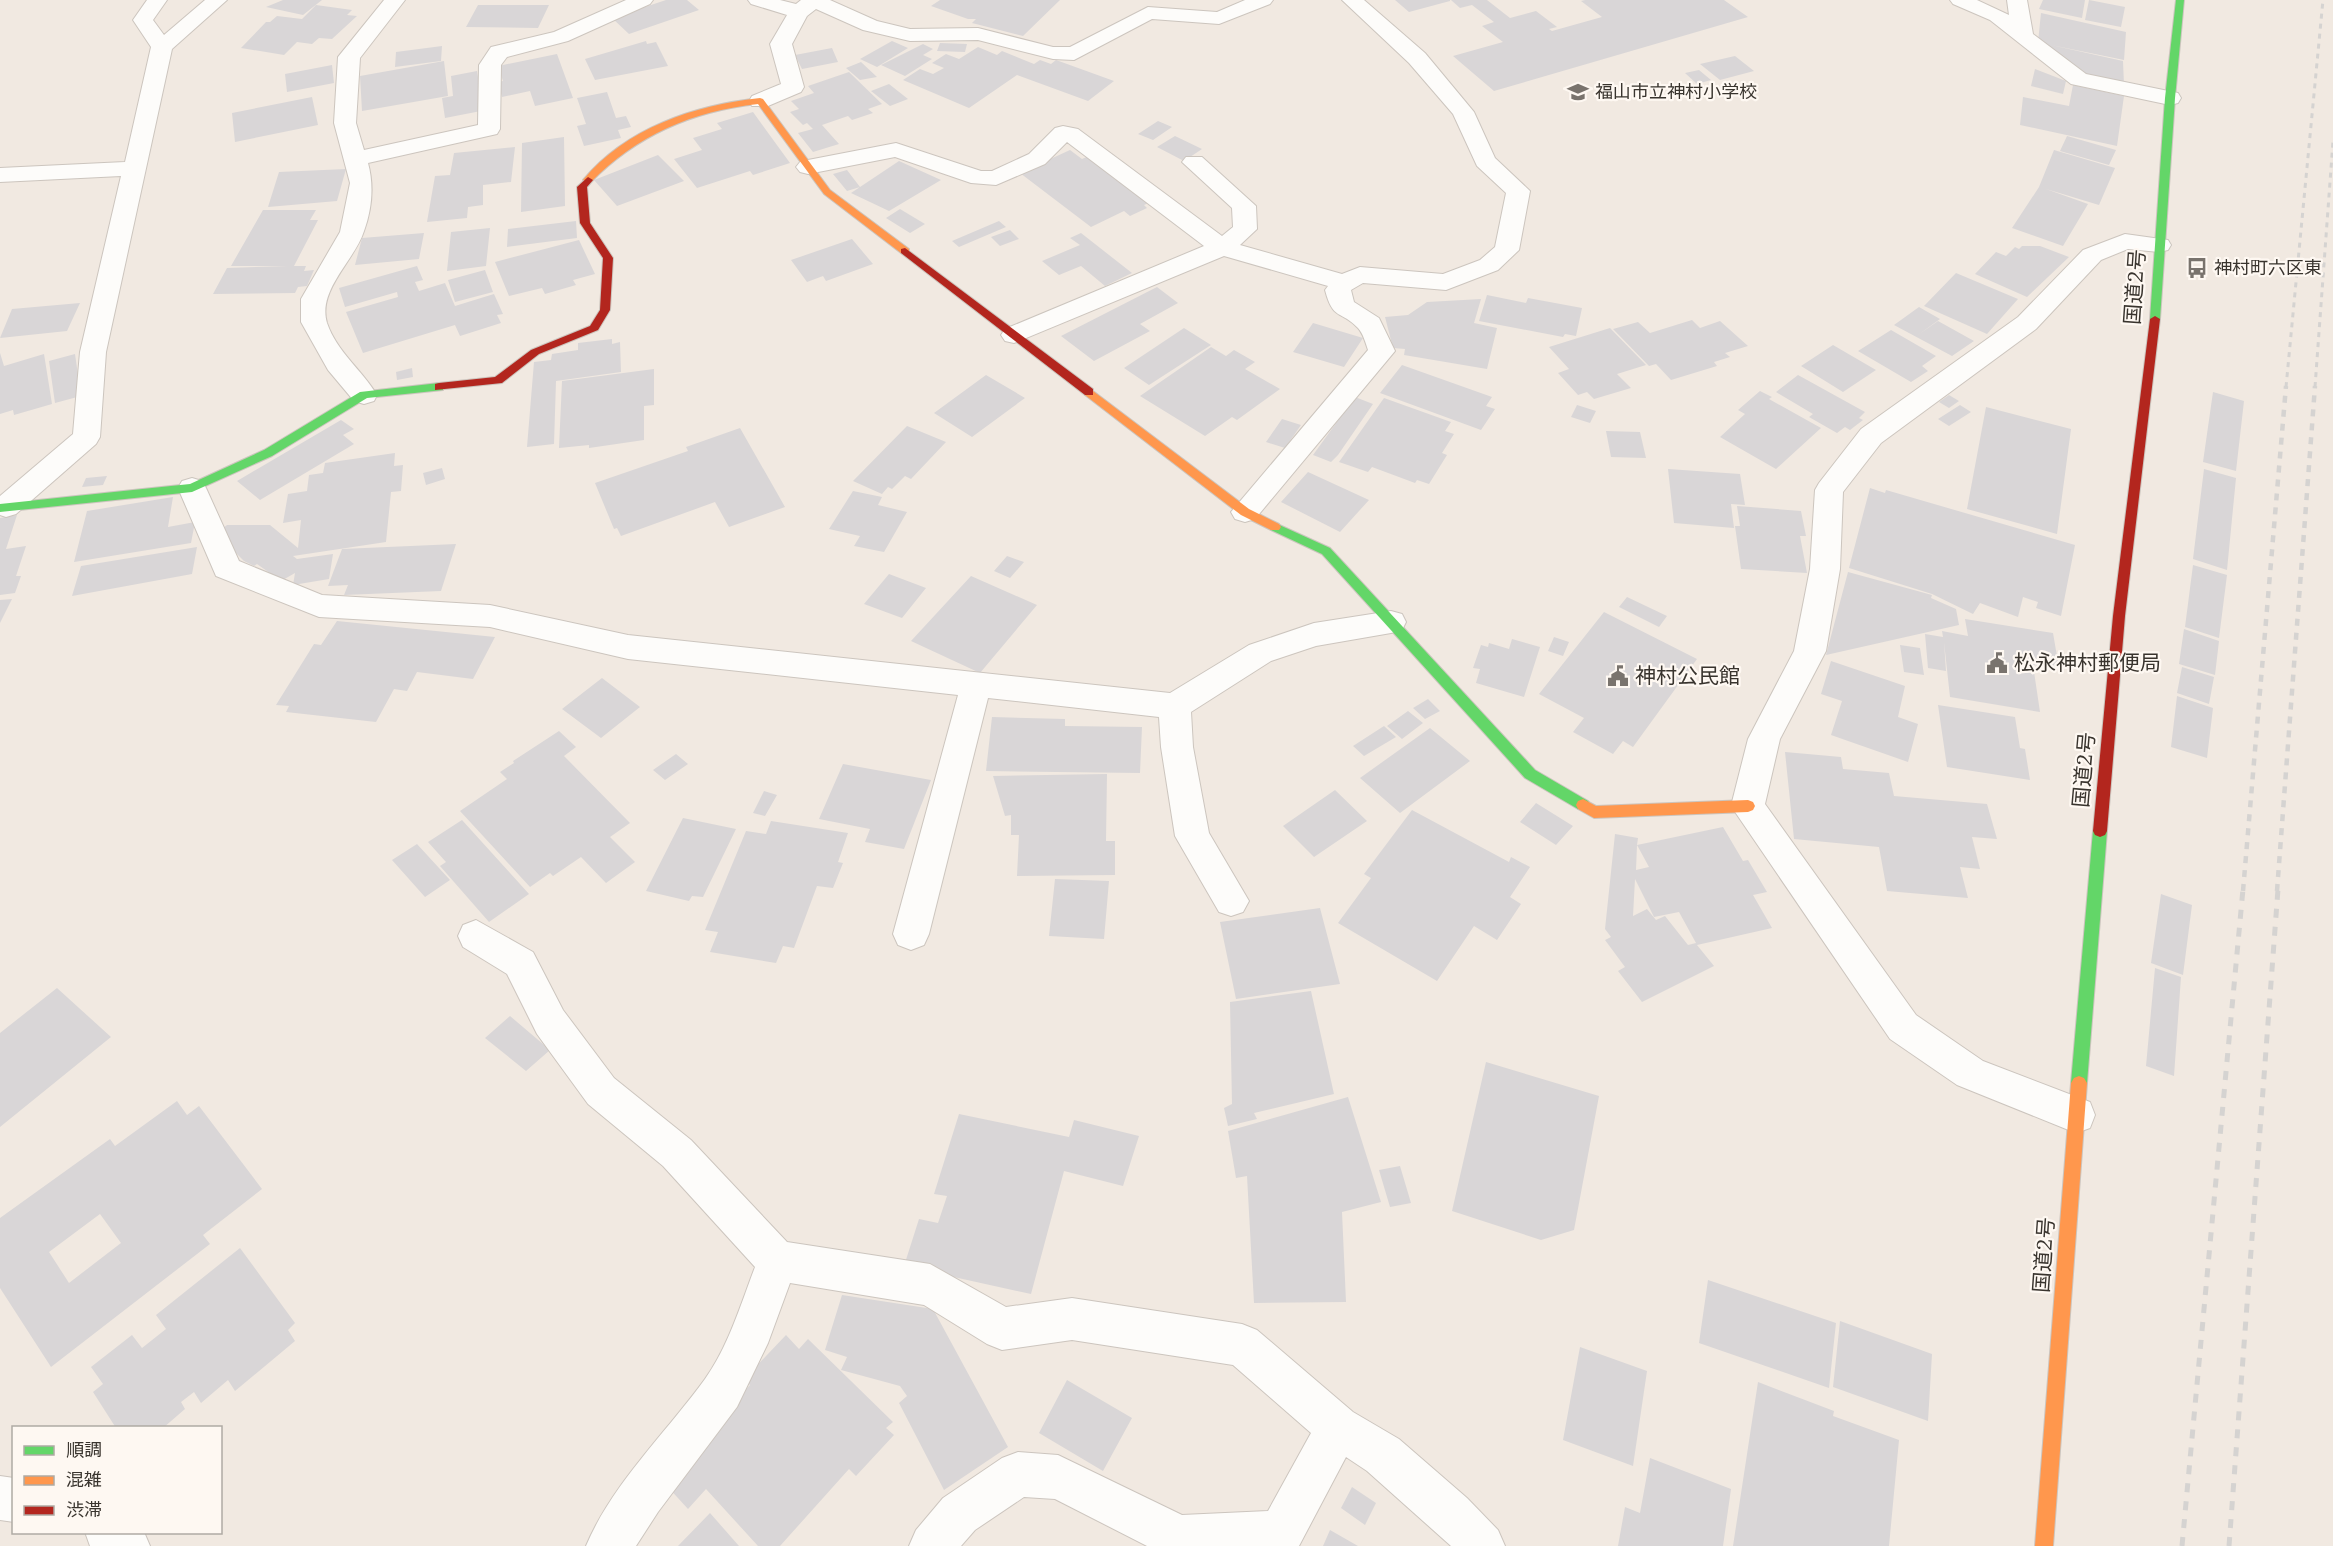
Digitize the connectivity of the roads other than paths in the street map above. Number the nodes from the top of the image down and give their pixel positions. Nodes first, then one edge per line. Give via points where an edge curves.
1 (157, 0) edge
2 (217, 0) edge
3 (395, 0) edge
4 (643, 0) edge
5 (758, 0) edge
6 (1263, 0) edge
7 (1352, 0) edge
8 (1960, 0) edge
9 (2017, 0) edge
10 (2180, 0) edge
11 (808, 4) edge
12 (2024, 36) junction
13 (162, 46) junction
14 (2170, 98) junction
15 (760, 101) junction
16 (356, 159) junction
17 (1194, 162) dead end
18 (808, 167) junction
19 (135, 168) junction
20 (0, 175) edge
21 (2160, 245) junction
22 (1222, 248) junction
23 (1344, 282) junction
24 (1014, 335) junction
25 (364, 395) junction
26 (192, 488) junction
27 (3, 507) edge
28 (1245, 512) junction
29 (1391, 622) junction
30 (976, 685) junction
31 (1175, 706) junction
32 (1748, 806) junction
33 (1231, 902) dead end
34 (911, 934) dead end
35 (476, 936) dead end
36 (2076, 1115) junction
37 (777, 1261) junction
38 (1338, 1427) junction
39 (109, 1534) edge
40 (127, 1546) edge
41 (609, 1546) edge
42 (932, 1546) edge
43 (1482, 1546) edge
44 (2044, 1546) edge

1 - 13 street via 143,20
2 - 13 street
3 - 16 street via 350,57 345,123
4 - 16 street via 561,38 500,52 490,65 489,129
5 - 11 street
6 - 11 street via 1220,18 1148,13 1074,54 1053,53 978,34 910,35 870,26
7 - 23 street via 1417,58 1463,112 1485,161 1518,191 1507,249 1490,265 1446,282 1360,275
8 - 12 street via 1997,16
9 - 12 street
10 - 14 main road, 国道2号
11 - 15 street via 781,44 793,87
12 - 14 street via 2079,80
13 - 19 street
14 - 21 main road, 国道2号
15 - 18 main road
15 - 25 main road via 727,103 651,130 603,163 582,187 585,223 608,258 605,310 594,328 535,352 498,380
16 - 25 street via 363,183 352,232 314,299 314,322 337,364
17 - 22 street via 1244,206 1245,229
18 - 22 street via 896,150 979,178 996,178 1037,159 1063,133 1070,134
18 - 24 main road via 827,192
19 - 20 street
19 - 27 street via 93,352 86,436
21 - 32 street via 2125,241 2092,255 2027,324 1871,436 1829,490 1826,569 1809,651 1764,739
21 - 36 main road, 国道2号 via 2119,616
22 - 23 street
22 - 24 street
23 - 28 street via 1338,290 1342,306 1370,324 1382,351
24 - 28 main road
25 - 26 main road via 268,453
26 - 27 main road
26 - 30 street via 227,568 320,606 490,616 628,647
28 - 29 main road via 1326,551
29 - 31 street via 1314,635 1260,653
29 - 32 main road via 1530,774 1594,812
30 - 31 street
30 - 34 street
31 - 33 street via 1177,747 1192,836
32 - 36 street via 1904,1027 1970,1073
35 - 37 street via 520,963 550,1022 601,1091 677,1153
36 - 44 main road, 国道2号
37 - 38 street via 930,1285 1002,1329 1072,1319 1242,1345
37 - 41 street via 753,1328 722,1392
38 - 42 street via 1281,1533 1179,1538 1058,1477 1018,1474 960,1514
38 - 43 street via 1383,1455
39 - 40 street

